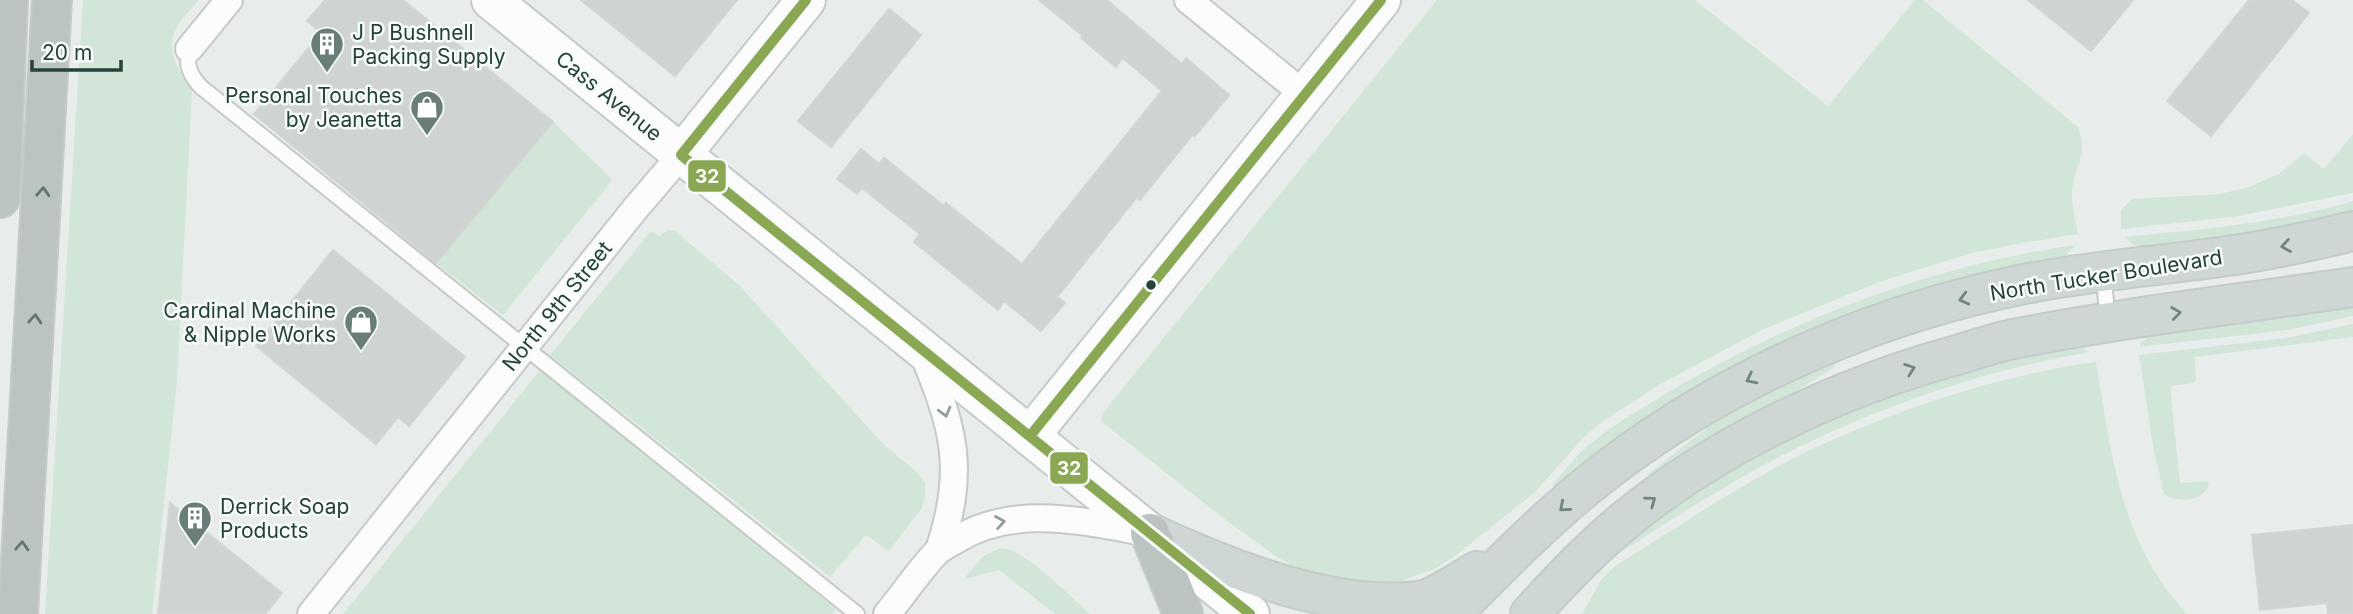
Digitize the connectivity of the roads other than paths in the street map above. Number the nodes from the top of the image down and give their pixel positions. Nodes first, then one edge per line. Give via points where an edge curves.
1 (8, 0) edge
2 (52, 0) edge
3 (229, 0) edge
4 (491, 0) edge
5 (806, 0) edge
6 (1188, 0) edge
7 (1381, 0) edge
8 (189, 49) joint
9 (1305, 95) junction
10 (681, 155) junction
11 (0, 198) edge
12 (2353, 232) edge
13 (2103, 272) junction
14 (2353, 287) edge
15 (2109, 323) junction
16 (524, 346) junction
17 (921, 348) junction
18 (1030, 436) junction
19 (1150, 533) junction
20 (1524, 543) junction
21 (939, 550) junction
22 (1552, 600) edge
23 (18, 614) edge
24 (311, 614) edge
25 (857, 614) edge
26 (887, 614) edge
27 (1182, 614) edge
28 (1250, 614) edge
29 (1452, 614) edge
30 (1530, 614) edge

1 - 11 highway
23 -> 2 highway
3 - 8 street
4 - 10 main road, Cass Avenue
5 - 10 main road, North 9th Street
6 - 9 street
7 - 9 main road
8 - 16 lane via 187,63 201,86
9 - 18 main road
10 - 16 street, North 9th Street
10 - 17 main road, Cass Avenue
12 -> 13 main road, North Tucker Boulevard via 2232,256
13 - 15 lane
13 -> 20 main road, North Tucker Boulevard via 2034,282 1920,310 1763,373 1668,427 1611,467
15 -> 14 main road
22 -> 15 main road via 1625,520 1764,430 1924,364 2011,340
16 - 24 street, North 9th Street
16 - 25 lane
17 - 18 main road, Cass Avenue
17 -> 21 street via 953,442 952,507
18 - 19 main road, Cass Avenue
19 - 20 main road via 1260,584 1358,611 1424,601
21 -> 19 street via 978,528 1026,518 1069,519
19 - 27 highway
19 - 28 main road, Cass Avenue
20 - 29 main road, North Tucker Boulevard
21 - 26 street
22 - 30 main road

